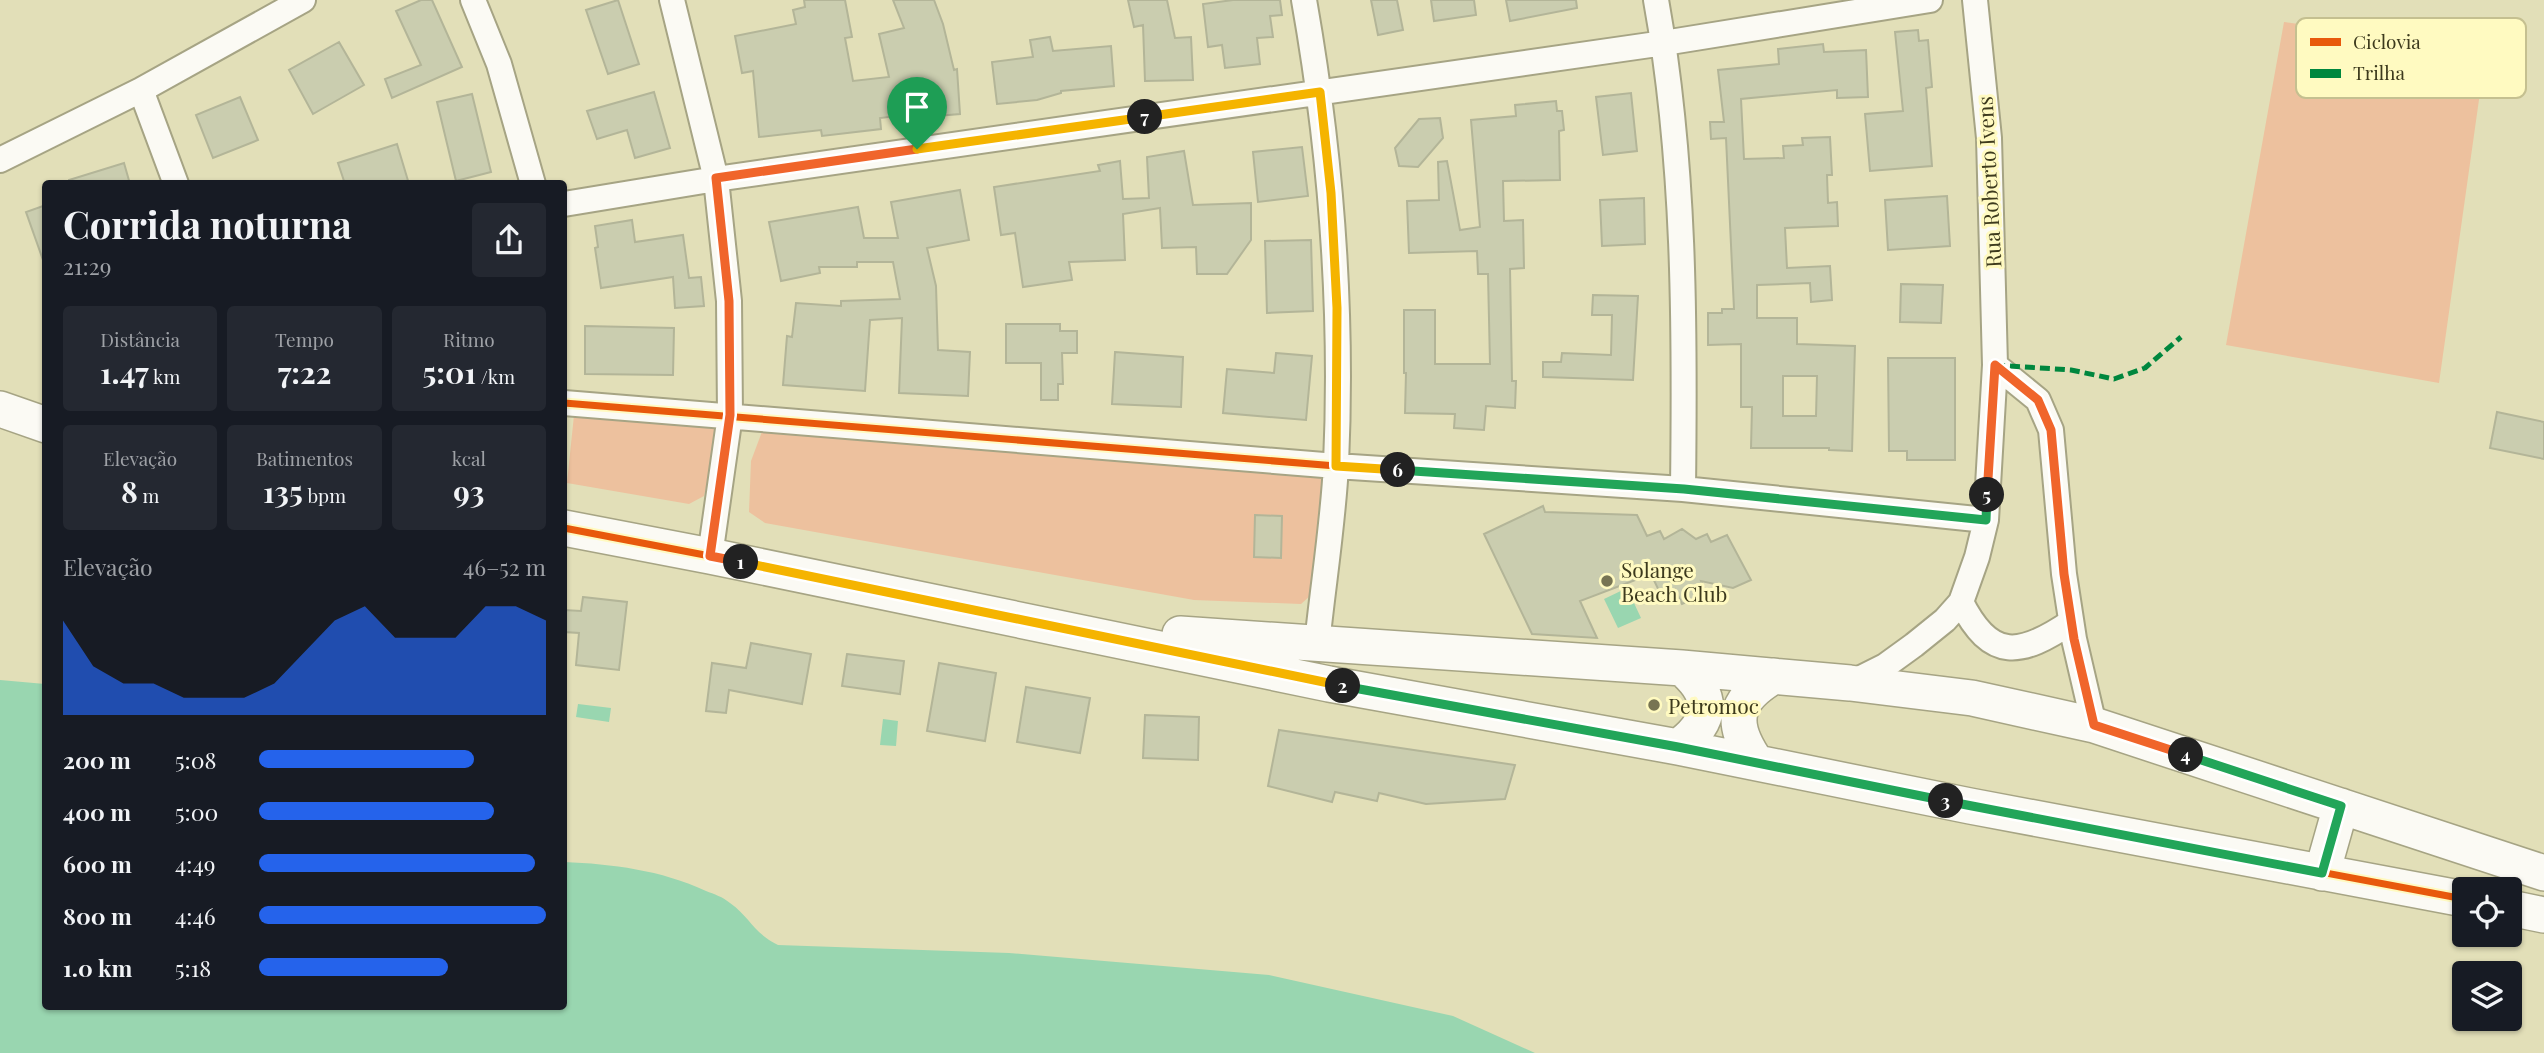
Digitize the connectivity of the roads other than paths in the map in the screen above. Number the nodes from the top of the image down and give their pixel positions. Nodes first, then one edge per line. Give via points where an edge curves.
1 (303, 0) edge
2 (473, 0) edge
3 (1304, 0) edge
4 (1656, 0) edge
5 (1930, 0) edge
6 (1975, 0) edge
7 (677, 1) edge
8 (1664, 43) junction
9 (141, 90) junction
10 (1320, 92) junction
11 (0, 160) edge
12 (716, 178) junction
13 (175, 180) edge
14 (532, 180) edge
15 (567, 203) edge
16 (1995, 365) junction
17 (567, 402) edge
18 (0, 409) edge
19 (730, 415) junction
20 (42, 424) edge
21 (0, 430) edge
22 (42, 433) edge
23 (1336, 466) junction
24 (1684, 489) junction
25 (1986, 520) junction
26 (567, 529) edge
27 (710, 556) junction
28 (1961, 602) junction
29 (2071, 622) junction
30 (1040, 623) junction
31 (1317, 644) junction
32 (1682, 667) junction
33 (1774, 676) junction
34 (1850, 683) junction
35 (2094, 725) junction
36 (1678, 747) junction
37 (1756, 762) junction
38 (2341, 806) junction
39 (2322, 873) junction
40 (2544, 873) edge
41 (2452, 898) edge
42 (2522, 910) edge
43 (2544, 915) edge

1 - 9 street
2 - 14 street via 499,64
3 - 10 street
4 - 8 street
5 - 8 street
6 - 16 street, Rua Roberto Ivens via 1989,138
7 - 12 street
8 - 10 street
8 - 24 street via 1678,181
9 - 11 street
9 - 13 street
10 - 12 street
10 - 23 street via 1336,296
12 - 15 street
12 - 19 street via 729,301
16 - 25 street, Rua Roberto Ivens
16 - 29 street via 2038,400 2051,430
17 - 19 street
18 - 20 street
19 - 23 street
19 - 27 street
21 - 22 street
23 - 24 street
23 - 31 street
24 - 25 street
25 - 28 street, Rua Roberto Ivens
26 - 27 street
27 - 30 street
28 - 29 street via 1979,632 2002,646 2044,640
28 - 34 street, Rua Roberto Ivens via 1914,645
29 - 35 street
30 - 31 street
30 - 36 street via 1329,684
31 - 32 street
32 - 33 street
32 - 36 street via 1700,688 1705,713 1695,734
33 - 34 street
33 - 37 street via 1758,685 1738,712 1738,729
34 - 35 street via 1972,698
35 - 38 street
36 - 37 street
37 - 39 street
38 - 39 street
38 - 40 street
39 - 41 street
42 - 43 street

